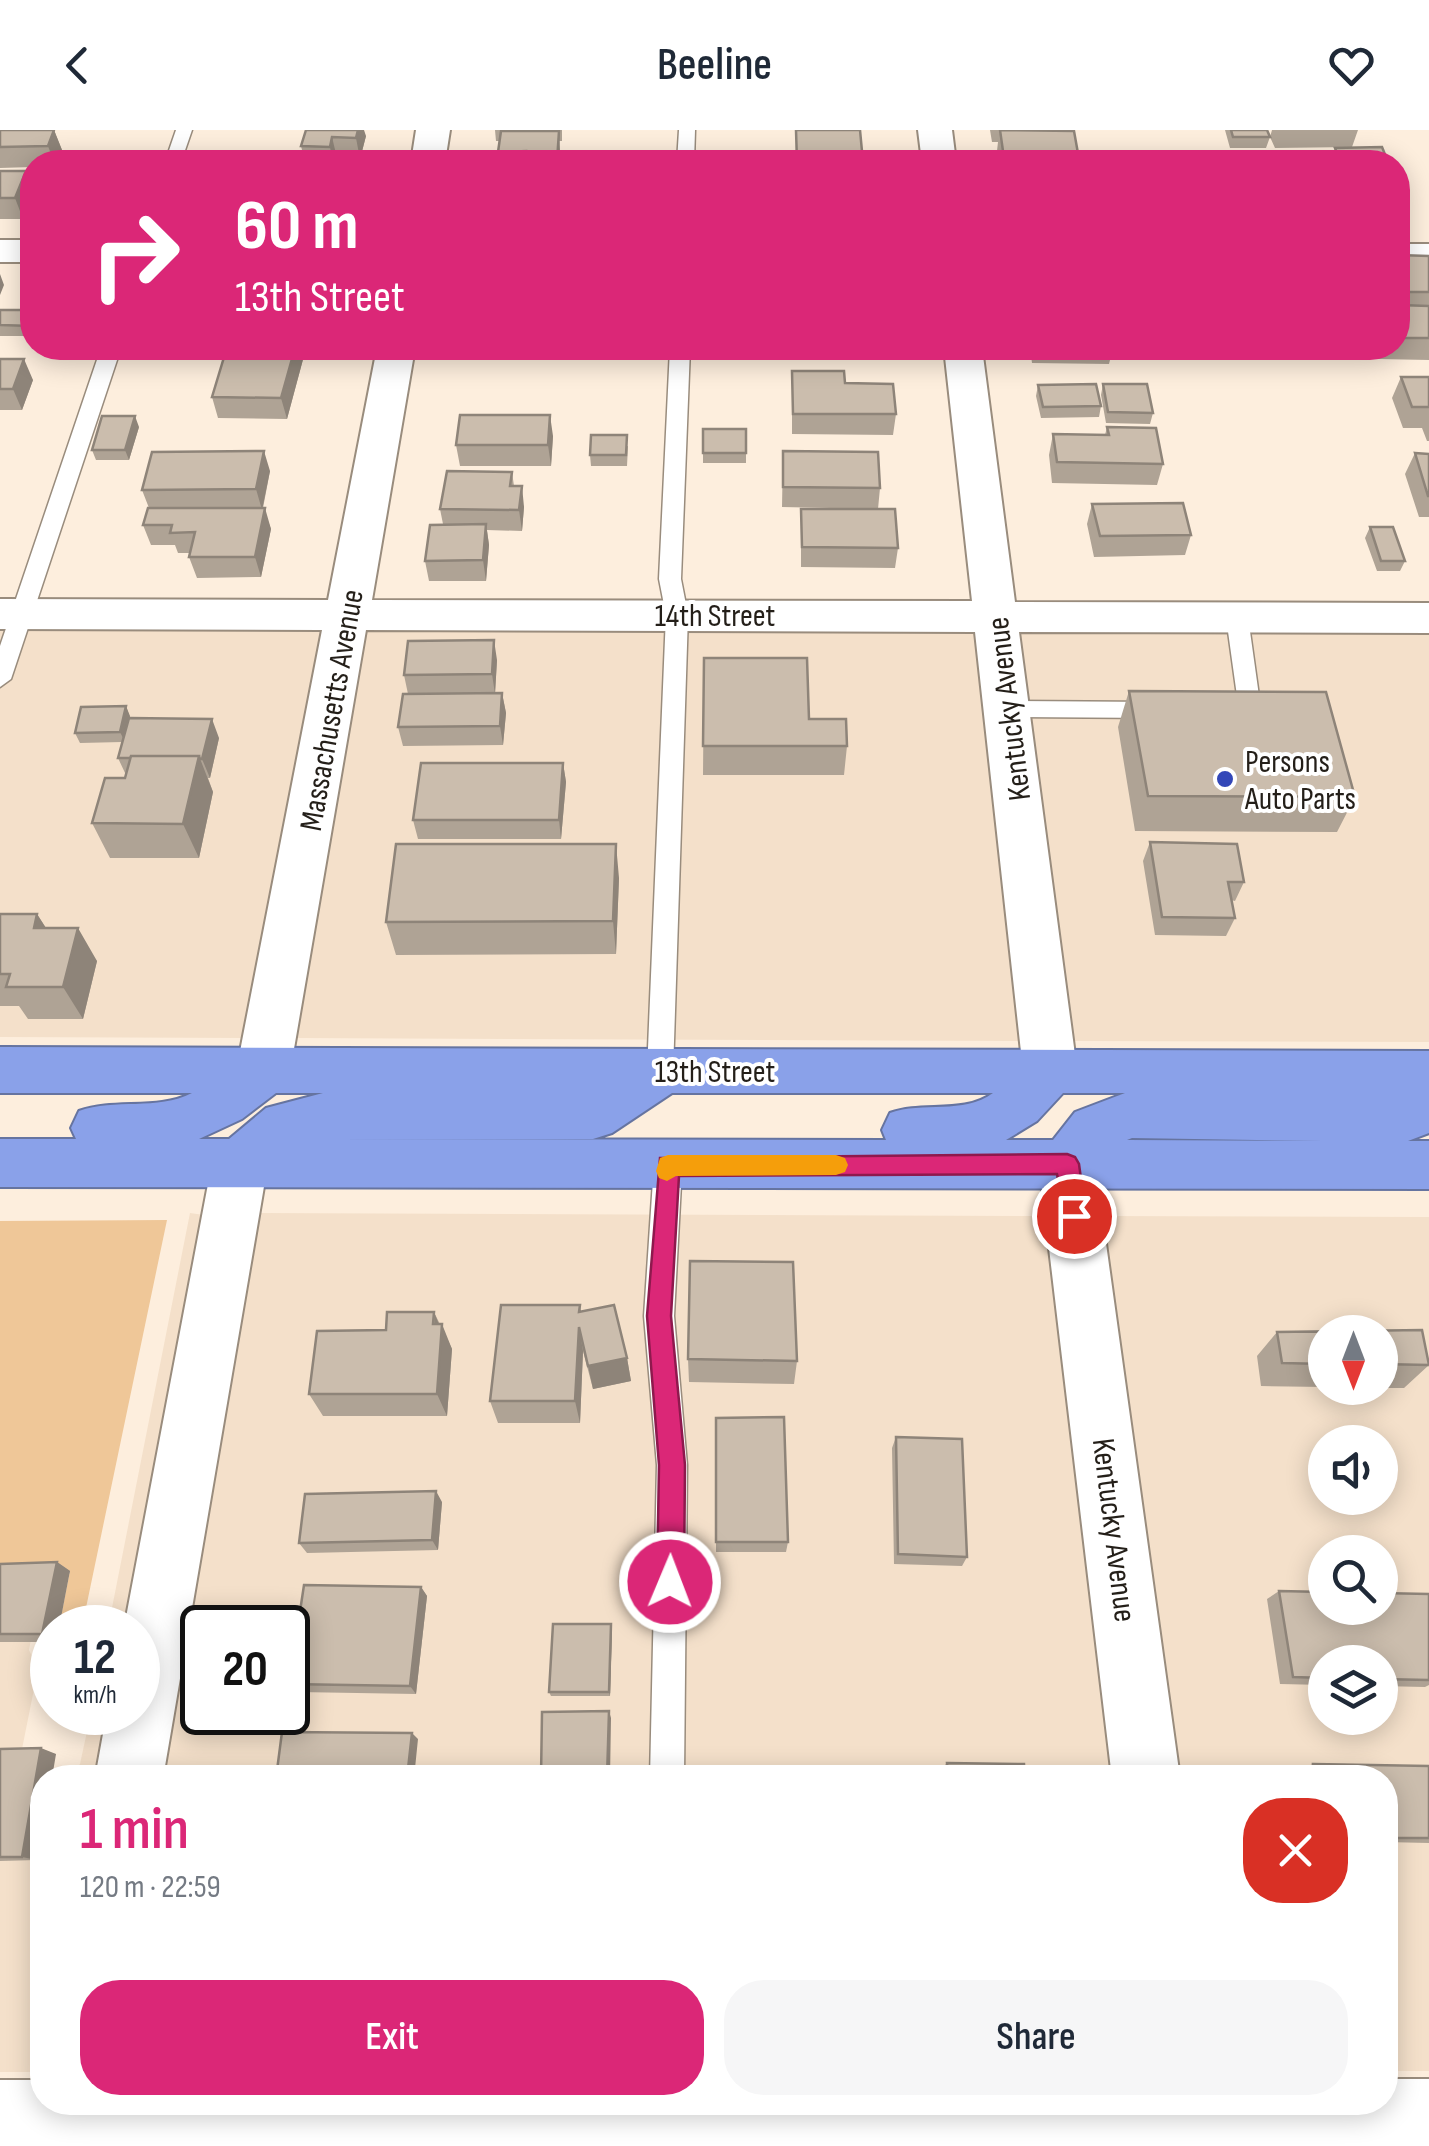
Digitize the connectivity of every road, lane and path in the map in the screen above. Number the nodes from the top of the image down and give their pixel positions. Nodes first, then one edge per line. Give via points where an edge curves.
1 (106, 360) edge
2 (394, 360) edge
3 (679, 360) edge
4 (965, 360) edge
5 (10, 614) edge
6 (349, 614) junction
7 (678, 615) junction
8 (997, 616) junction
9 (1237, 617) junction
10 (1429, 618) edge
11 (0, 679) edge
12 (1008, 709) junction
13 (0, 1070) edge
14 (1050, 1070) junction
15 (263, 1072) junction
16 (660, 1072) junction
17 (1429, 1074) edge
18 (1429, 1110) edge
19 (0, 1127) edge
20 (0, 1163) edge
21 (240, 1163) junction
22 (1067, 1164) junction
23 (1429, 1164) edge
24 (668, 1166) junction
25 (132, 1765) edge
26 (667, 1765) edge
27 (1144, 1765) edge
28 (1429, 2116) edge
29 (51, 2121) edge
30 (662, 2122) edge
31 (1190, 2122) edge

1 - 5 lane
2 - 6 street, Massachusetts Avenue
3 - 7 lane via 670,578
4 - 8 street, Kentucky Avenue
5 - 6 street, 14th Street
5 - 11 lane
6 - 7 street, 14th Street
6 - 15 street, Massachusetts Avenue
7 - 8 street, 14th Street
7 - 16 lane
8 - 9 street, 14th Street
8 - 12 street, Kentucky Avenue
9 - 10 street, 14th Street
9 - 12 lane via 1248,696 1232,709
12 - 14 street, Kentucky Avenue
13 - 15 highway, 13th Street
14 - 16 highway, 13th Street
14 - 17 highway, 13th Street
14 - 24 highway via 1020,1106 989,1125 724,1127
15 - 16 highway, 13th Street
15 - 19 highway via 221,1106 185,1123 142,1129
16 - 21 highway via 593,1116 336,1114 285,1125
18 - 22 highway via 1406,1118 1130,1115 1094,1129
20 - 21 highway
21 - 24 highway
21 - 25 street
22 - 23 highway
22 - 24 highway
22 - 27 street, Kentucky Avenue
24 - 26 lane via 659,1316 672,1465
28 - 31 street
29 - 30 street
30 - 31 street

